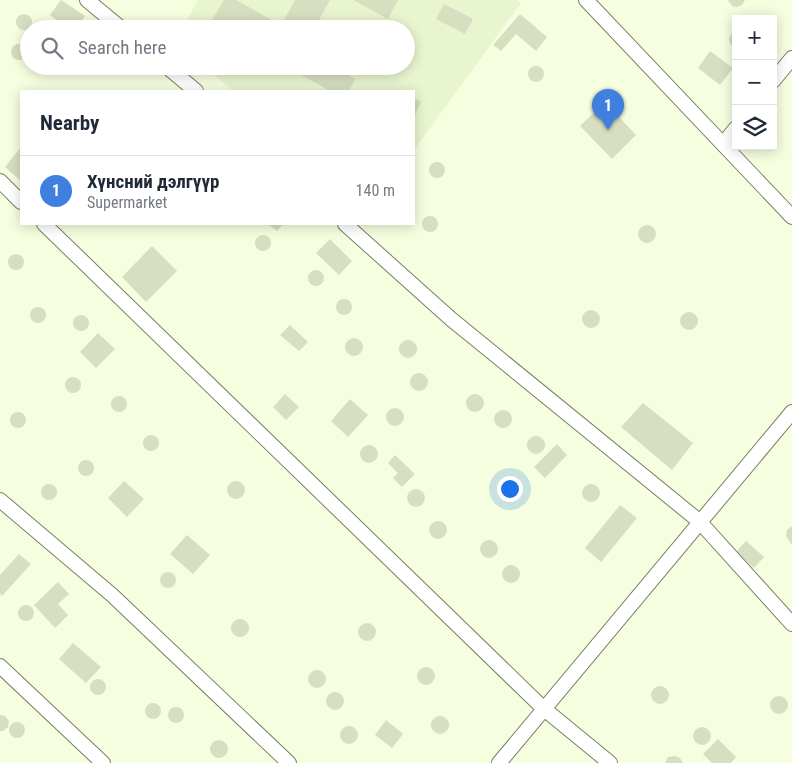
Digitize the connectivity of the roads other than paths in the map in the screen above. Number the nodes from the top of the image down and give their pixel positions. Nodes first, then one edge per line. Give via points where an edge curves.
1 (87, 0) edge
2 (586, 0) edge
3 (111, 20) edge
4 (792, 58) edge
5 (177, 75) edge
6 (777, 77) edge
7 (195, 90) edge
8 (732, 133) edge
9 (723, 144) junction
10 (0, 181) edge
11 (20, 201) edge
12 (792, 217) edge
13 (45, 225) edge
14 (346, 225) edge
15 (792, 412) edge
16 (0, 500) edge
17 (700, 521) junction
18 (792, 624) edge
19 (0, 666) edge
20 (544, 708) junction
21 (103, 763) edge
22 (289, 763) edge
23 (498, 763) edge
24 (610, 763) edge

1 - 3 street
2 - 9 street
4 - 6 street
5 - 7 street
8 - 9 street
9 - 12 street
10 - 11 street
13 - 20 street
14 - 17 street via 451,319
15 - 17 street
16 - 22 street via 112,595
17 - 18 street
17 - 20 street
19 - 21 street
20 - 23 street
20 - 24 street

